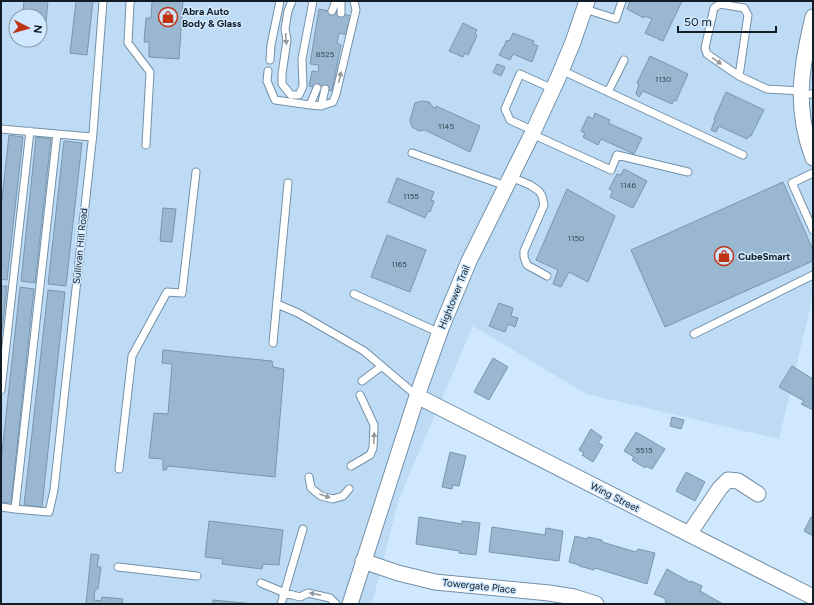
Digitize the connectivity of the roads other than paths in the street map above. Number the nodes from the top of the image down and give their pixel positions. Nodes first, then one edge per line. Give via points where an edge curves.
1 (103, 1) edge
2 (131, 1) edge
3 (280, 1) edge
4 (292, 1) edge
5 (313, 1) edge
6 (336, 1) edge
7 (341, 1) edge
8 (354, 1) edge
9 (622, 1) edge
10 (724, 3) edge
11 (586, 5) edge
12 (332, 12) dead end
13 (341, 13) dead end
14 (812, 26) edge
15 (810, 49) edge
16 (270, 60) dead end
17 (624, 60) dead end
18 (561, 70) junction
19 (268, 71) dead end
20 (739, 76) junction
21 (317, 88) dead end
22 (325, 89) dead end
23 (553, 89) junction
24 (608, 92) junction
25 (805, 93) edge
26 (291, 98) junction
27 (310, 105) junction
28 (321, 106) junction
29 (1, 129) edge
30 (30, 131) junction
31 (533, 132) junction
32 (57, 134) junction
33 (92, 137) junction
34 (146, 145) dead end
35 (412, 153) dead end
36 (743, 155) dead end
37 (813, 158) edge
38 (196, 172) dead end
39 (688, 172) dead end
40 (813, 173) edge
41 (509, 181) junction
42 (288, 182) dead end
43 (813, 230) edge
44 (813, 275) edge
45 (547, 276) dead end
46 (354, 294) dead end
47 (277, 304) junction
48 (440, 333) junction
49 (694, 334) dead end
50 (273, 343) dead end
51 (382, 366) junction
52 (362, 381) dead end
53 (1, 390) edge
54 (360, 395) dead end
55 (417, 396) junction
56 (351, 466) dead end
57 (119, 469) dead end
58 (309, 477) dead end
59 (348, 490) dead end
60 (758, 494) dead end
61 (1, 508) edge
62 (15, 509) junction
63 (303, 529) dead end
64 (689, 534) junction
65 (363, 561) junction
66 (118, 567) dead end
67 (197, 576) dead end
68 (261, 583) dead end
69 (285, 593) junction
70 (813, 597) edge
71 (302, 601) edge
72 (281, 604) edge
73 (336, 604) edge
74 (350, 604) edge
75 (596, 604) edge

1 - 33 lane, Sullivan Hill Road
2 - 34 lane via 128,43 150,72
3 - 16 lane
4 -> 26 lane via 285,29 287,40 282,74 282,84
5 - 26 lane via 302,59 303,86 299,95
6 - 12 lane
7 - 13 lane
28 -> 8 lane via 333,102 336,94 356,10
9 - 11 lane via 616,19
10 - 20 lane via 744,8 748,15
10 -> 20 lane via 714,8 705,48 706,54
11 - 18 street, Hightower Trail
14 - 15 street
15 - 25 street
17 - 24 lane
18 - 23 street, Hightower Trail
18 - 24 lane
19 - 26 lane via 267,81 276,100
20 - 25 lane via 767,89
21 - 27 lane
22 - 28 lane
23 - 31 street, Hightower Trail
23 - 31 lane via 520,74 505,110 510,120
24 - 36 lane
25 - 37 street via 803,125
26 - 27 lane
27 - 28 lane
29 - 30 lane
30 - 32 lane
30 - 53 lane
31 - 39 lane via 611,170 617,155
31 - 41 street, Hightower Trail
32 - 33 lane
32 - 62 lane
33 - 62 lane, Sullivan Hill Road via 54,490 49,512
35 - 41 lane
38 - 57 lane via 182,293 167,292 132,356
40 - 43 lane via 792,183
41 - 45 lane via 530,185 542,196 544,205 524,257 526,266
41 - 48 street, Hightower Trail via 469,261
42 - 47 lane
44 - 49 lane
46 - 48 lane
47 - 50 lane
47 - 51 lane via 298,313 364,351
48 - 55 street, Hightower Trail
51 - 52 lane
51 - 55 lane
56 -> 54 lane via 370,455 373,448 374,425
55 - 64 street, Wing Street
55 - 65 street, Hightower Trail
58 -> 59 lane via 311,488 321,496 333,499 343,496
60 - 64 street via 738,481 728,480
61 - 62 lane
63 - 69 lane
64 - 70 street, Wing Street
65 - 74 street, Hightower Trail
65 - 75 street, Towergate Place via 435,582 549,593
66 - 67 lane
68 - 69 lane
69 - 71 lane
69 - 72 lane
73 -> 71 lane via 330,598 308,593

